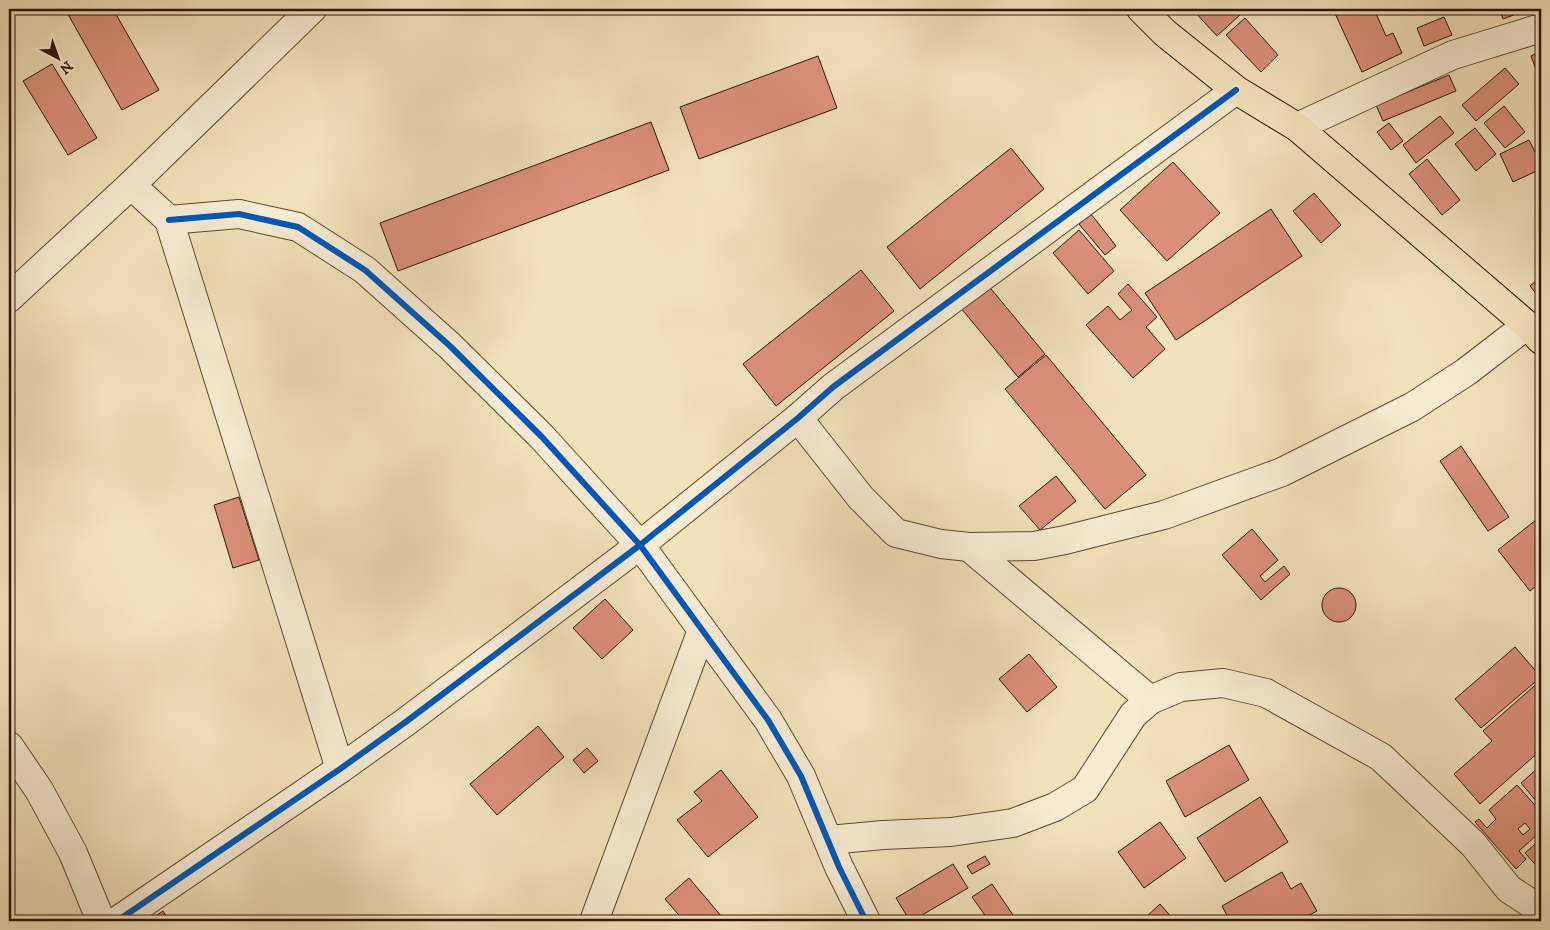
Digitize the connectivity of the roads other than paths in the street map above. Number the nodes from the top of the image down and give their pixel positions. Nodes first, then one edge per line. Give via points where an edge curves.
1 (312, 9) edge
2 (1141, 9) edge
3 (1541, 28) edge
4 (1236, 90) junction
5 (1297, 126) junction
6 (131, 185) junction
7 (169, 220) junction
8 (9, 298) edge
9 (1534, 332) edge
10 (798, 418) junction
11 (640, 545) junction
12 (969, 547) junction
13 (702, 630) junction
14 (1150, 700) junction
15 (9, 746) edge
16 (340, 769) junction
17 (829, 840) junction
18 (1541, 910) edge
19 (101, 921) edge
20 (117, 921) edge
21 (594, 921) edge
22 (866, 921) edge

1 - 6 street
2 - 4 main road via 1165,33
3 - 5 street via 1453,55
4 - 5 main road
4 - 10 street via 833,386
5 - 9 main road
6 - 7 street
6 - 8 street
7 - 11 street via 239,214 298,227 365,270 450,346 542,437
7 - 16 street
9 - 12 street via 1412,407 1282,472 1164,515 1065,540 1034,546
10 - 11 street
10 - 12 street via 861,498 896,533
11 - 13 street
11 - 16 street
12 - 14 street
13 - 17 street via 768,720 801,776
13 - 21 street
14 - 17 street via 1133,716 1085,789 1055,807 1013,823 951,832
14 - 18 street via 1181,687 1223,683 1266,692 1381,757 1473,844 1509,889
15 - 19 street via 39,790 73,853
16 - 20 street
17 - 22 street

